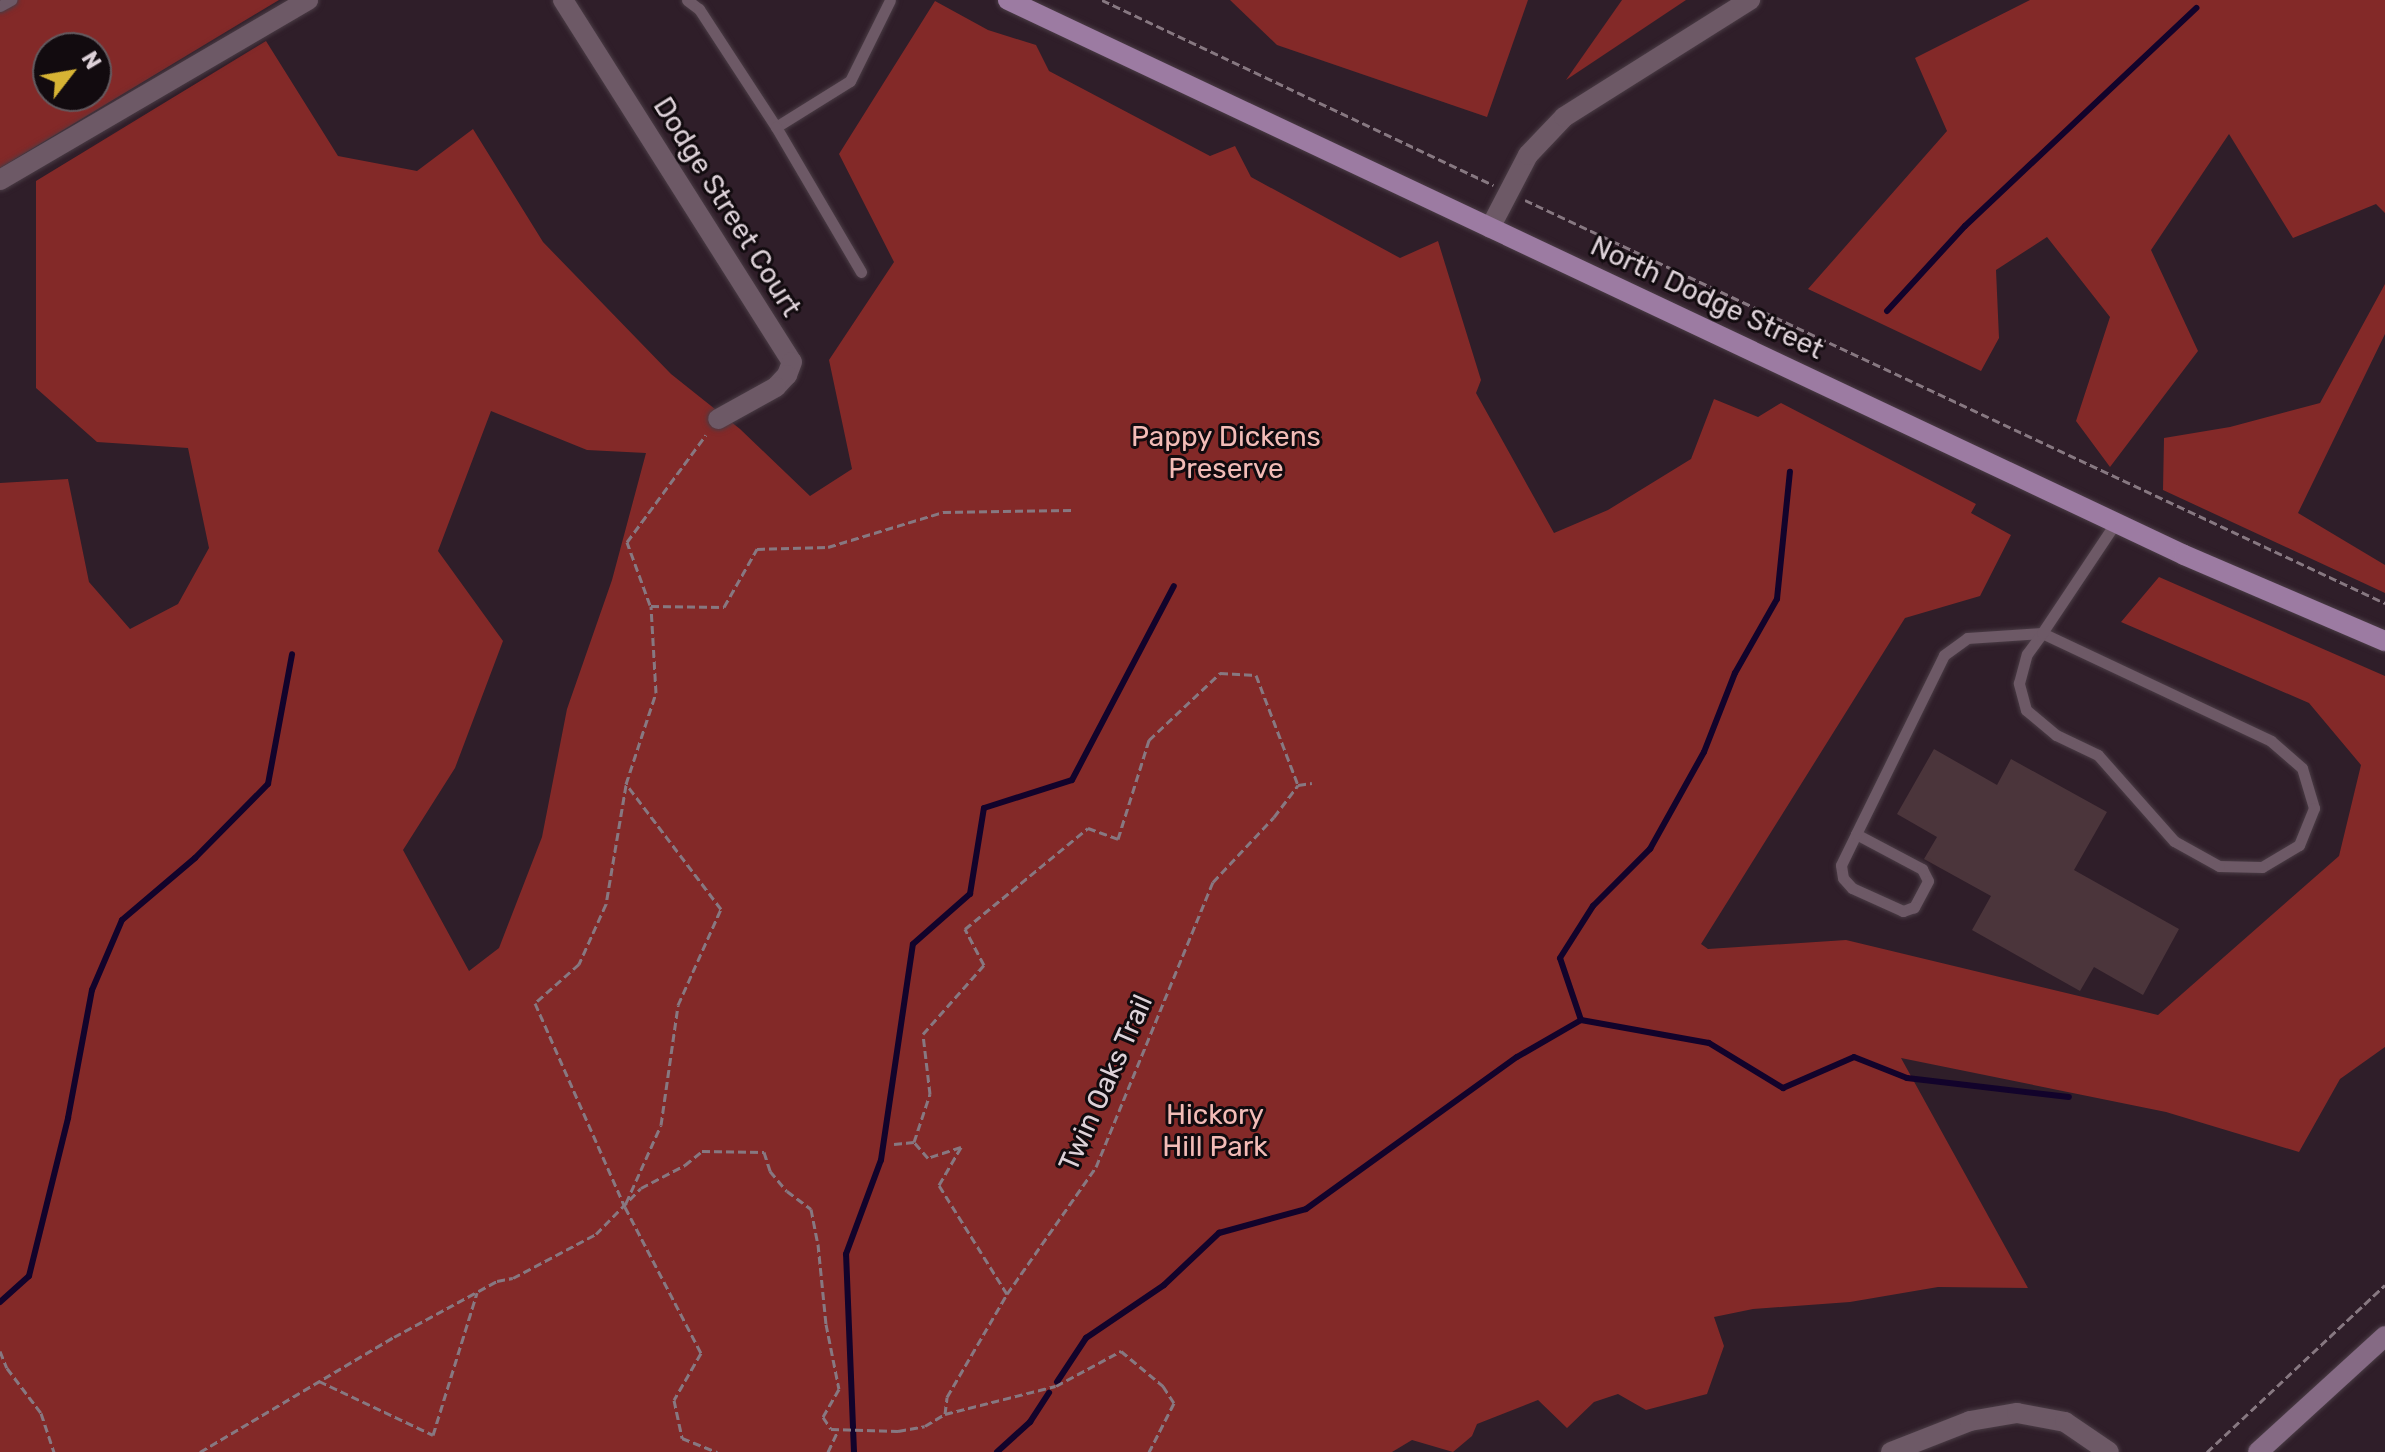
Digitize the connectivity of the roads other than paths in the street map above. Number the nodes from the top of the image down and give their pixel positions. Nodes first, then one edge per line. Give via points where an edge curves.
1 (11, 0) edge
2 (308, 0) edge
3 (563, 0) edge
4 (687, 0) edge
5 (890, 0) edge
6 (1008, 0) edge
7 (1750, 0) edge
8 (0, 6) edge
9 (776, 127) junction
10 (0, 180) edge
11 (1490, 228) junction
12 (861, 272) dead end
13 (718, 419) road end
14 (2116, 522) junction
15 (2042, 633) junction
16 (2385, 641) edge
17 (1856, 834) junction
18 (2385, 1336) edge
19 (1891, 1452) edge
20 (2109, 1452) edge
21 (2258, 1452) edge

1 - 8 lane
2 - 10 street
3 - 13 street, Dodge Street Court via 792,362 776,387
4 - 9 lane via 699,9
5 - 9 lane via 850,81
6 - 11 main road, North Dodge Street
7 - 11 street via 1564,117 1528,155
9 - 12 lane
11 - 14 main road, North Dodge Street
14 - 15 lane
14 - 16 main road, North Dodge Street
15 - 15 lane via 2027,654 2019,683 2026,710 2056,735 2098,755 2174,841 2219,866 2262,867 2299,845 2314,808 2302,768 2271,741
15 - 17 lane via 1967,638 1944,655
17 - 17 lane via 1841,865 1843,878 1852,888 1903,911 1914,907 1928,881 1922,869
18 - 21 main road
19 - 20 street via 1970,1421 2017,1413 2065,1422

